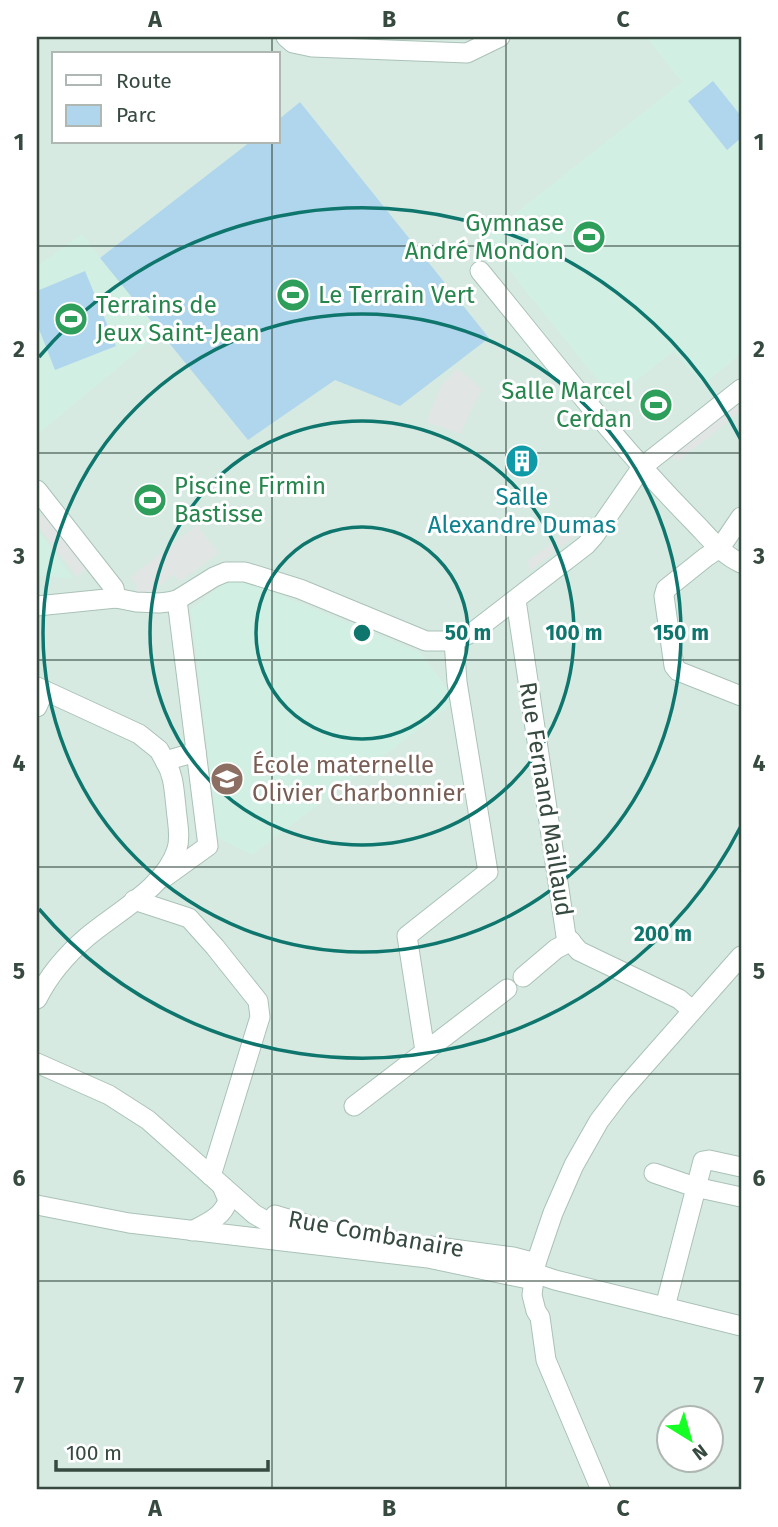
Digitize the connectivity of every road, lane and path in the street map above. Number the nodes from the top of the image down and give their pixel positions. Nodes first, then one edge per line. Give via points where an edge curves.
1 (286, 37) edge
2 (500, 37) edge
3 (480, 271) dead end
4 (741, 389) edge
5 (642, 467) junction
6 (37, 490) edge
7 (741, 517) edge
8 (720, 548) junction
9 (741, 563) edge
10 (116, 598) junction
11 (177, 600) junction
12 (516, 600) junction
13 (37, 606) edge
14 (454, 641) junction
15 (39, 695) edge
16 (741, 696) edge
17 (196, 752) junction
18 (165, 761) junction
19 (156, 884) junction
20 (134, 900) junction
21 (571, 942) junction
22 (741, 956) edge
23 (523, 977) dead end
24 (507, 989) dead end
25 (37, 999) edge
26 (692, 1010) junction
27 (425, 1051) junction
28 (37, 1063) edge
29 (354, 1106) dead end
30 (741, 1167) edge
31 (654, 1173) dead end
32 (217, 1181) junction
33 (695, 1187) junction
34 (741, 1197) edge
35 (37, 1205) edge
36 (192, 1231) junction
37 (318, 1245) junction
38 (534, 1272) junction
39 (665, 1307) junction
40 (536, 1311) junction
41 (741, 1326) edge
42 (590, 1490) edge
43 (601, 1490) edge

1 - 2 street via 312,47 467,53
3 - 5 street
4 - 5 street
5 - 8 street
5 - 12 street via 586,545
6 - 10 street via 114,588
7 - 8 street
8 - 9 street
8 - 16 street via 666,589 664,596 674,666
10 - 11 street via 159,603
10 - 13 street
11 - 14 street via 226,572 245,572 300,589 426,641
11 - 17 street
12 - 14 street
12 - 21 street, Rue Fernand Maillaud via 566,936
14 - 27 street via 488,872 407,936
15 - 18 street via 139,734
17 - 18 street
17 - 19 street via 208,846
18 - 19 street via 171,770 178,848
19 - 20 street
20 - 25 street via 62,961
20 - 32 street via 189,918 258,1001 260,1017
21 - 23 street
21 - 26 street, Rue Fernand Maillaud via 579,951 679,999
22 - 26 street
24 - 27 street
26 - 38 street via 599,1121 553,1213
27 - 29 street
28 - 32 street via 109,1095 148,1120
30 - 33 street via 702,1161
31 - 33 street
32 - 36 street via 228,1200 226,1208
32 - 37 street, Rue Combanaire via 254,1214
32 - 38 street, Rue Combanaire via 275,1215 325,1230 513,1257
33 - 34 street
33 - 39 street
35 - 36 street, Rue Combanaire
36 - 37 street, Rue Combanaire
37 - 38 street, Rue Combanaire
38 - 39 street, Rue Combanaire
38 - 40 street
39 - 41 street, Rue Combanaire
40 - 42 street via 530,1326 534,1357
40 - 43 street via 546,1360

